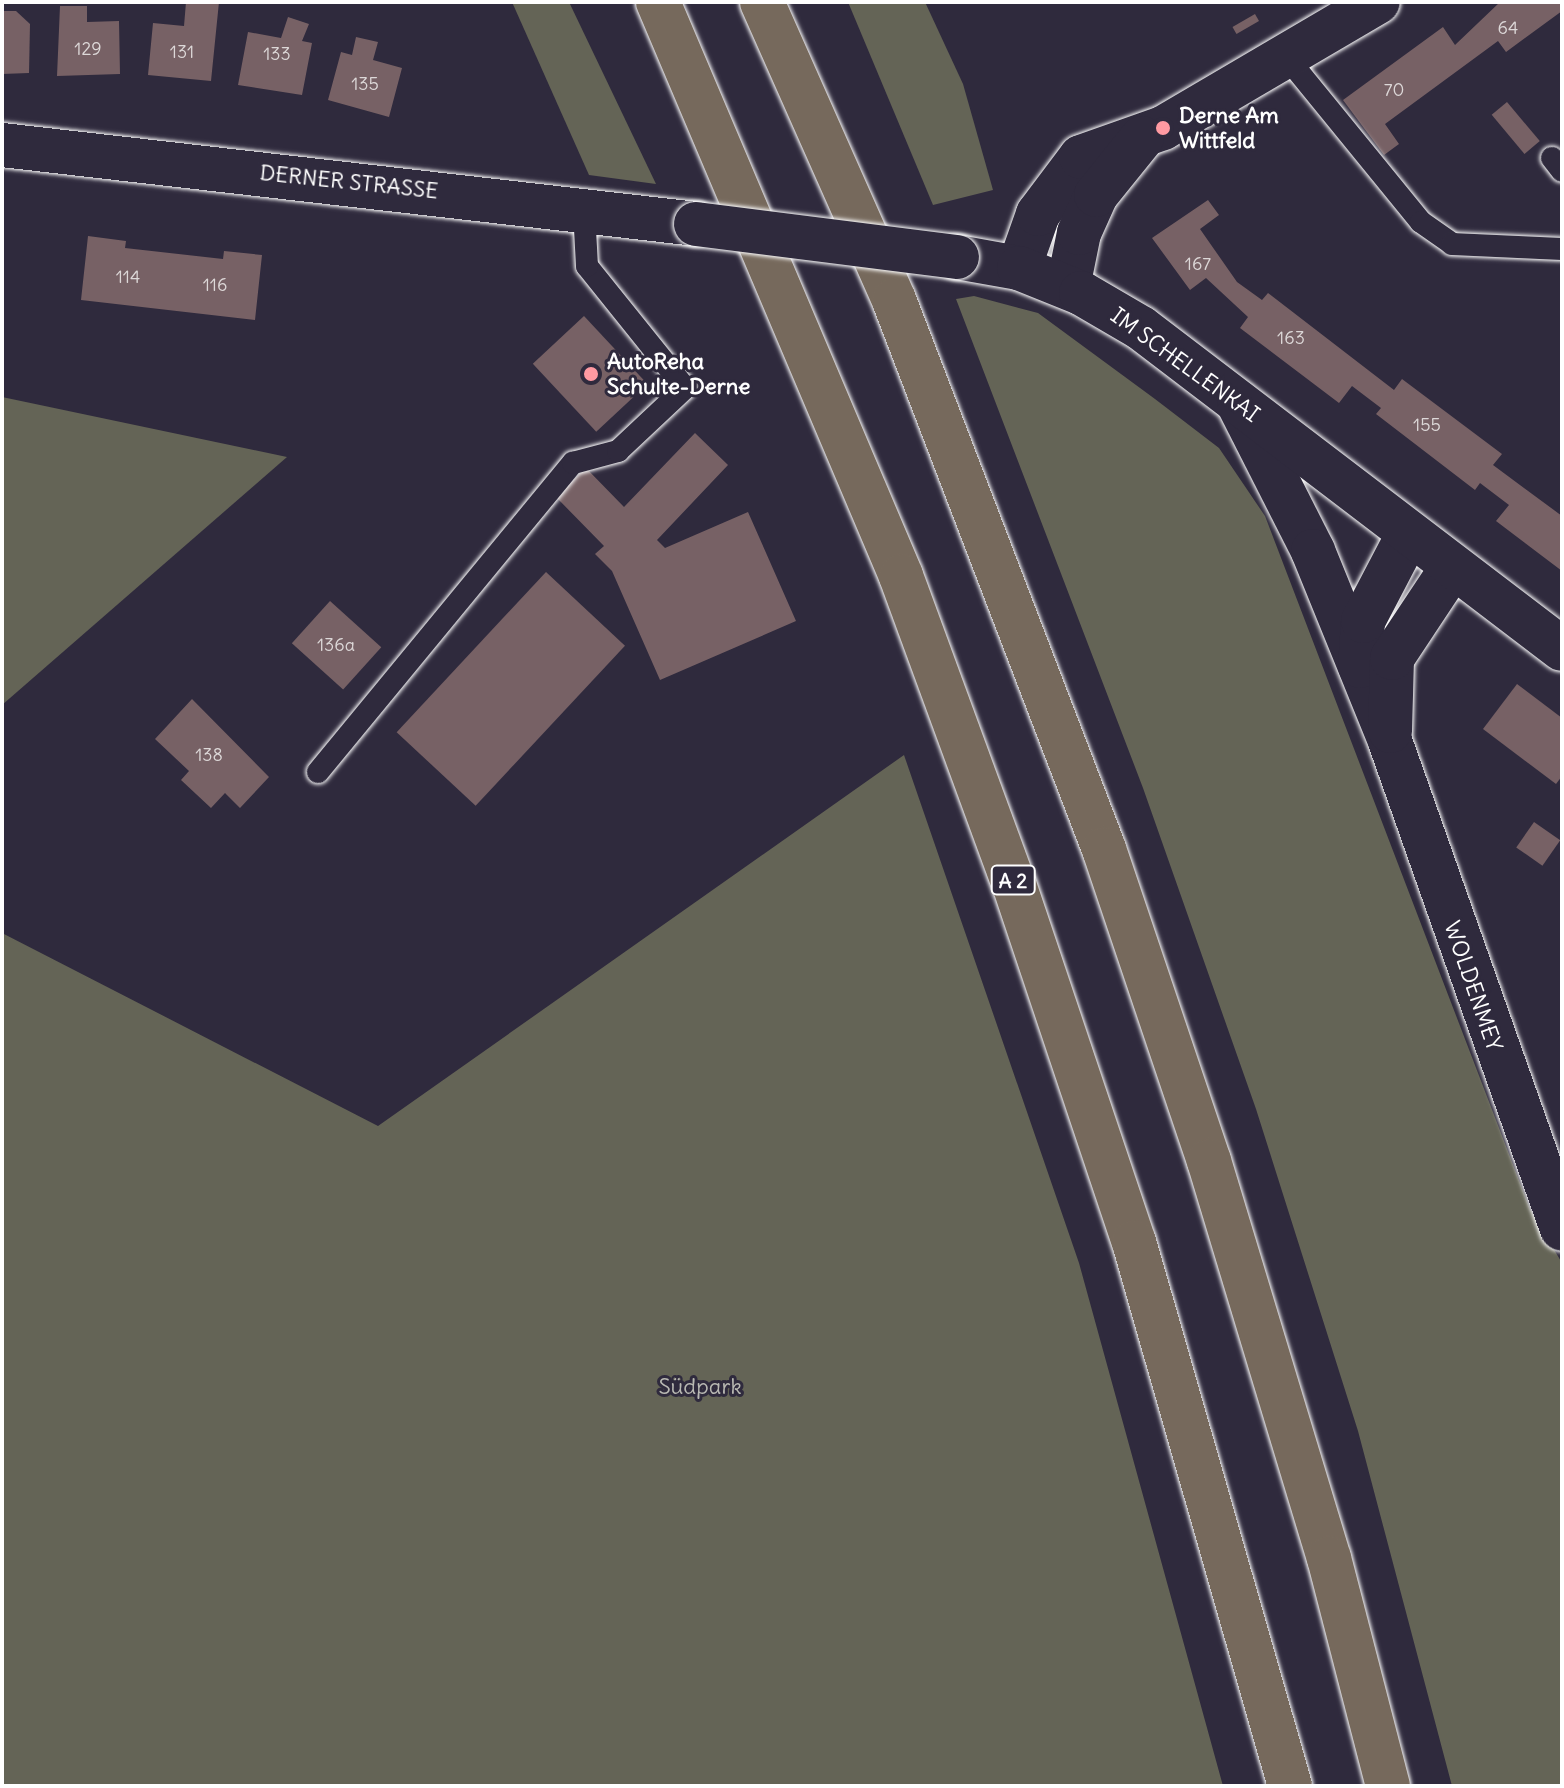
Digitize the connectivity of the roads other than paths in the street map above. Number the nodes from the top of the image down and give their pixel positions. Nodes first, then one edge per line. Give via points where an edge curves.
1 (658, 2) edge
2 (762, 2) edge
3 (1378, 2) edge
4 (1288, 59) junction
5 (1142, 138) junction
6 (2, 145) edge
7 (584, 210) junction
8 (684, 223) joint
9 (1562, 249) edge
10 (1019, 268) junction
11 (1068, 287) junction
12 (1238, 403) junction
13 (1408, 535) junction
14 (1451, 569) junction
15 (1562, 649) edge
16 (1360, 673) junction
17 (1390, 741) junction
18 (318, 772) dead end
19 (1562, 1229) edge
20 (1290, 1786) edge
21 (1388, 1786) edge

1 - 20 highway, A 2 via 901,576 1014,884 1134,1242
2 - 21 highway via 894,300 1104,849 1209,1161 1329,1558
3 - 4 street
4 - 5 street
4 - 9 lane via 1432,229 1452,244
5 - 10 street via 1093,152 1071,166 1038,214
5 - 11 street via 1096,195 1079,233
6 - 7 street, DERNER STRASSE
7 - 8 street, DERNER STRASSE
7 - 18 lane via 587,266 685,388 618,451 573,463
8 - 10 street, IM SCHELLENKAI, bridge
10 - 11 street, IM SCHELLENKAI
11 - 12 street, IM SCHELLENKAI via 1141,328
12 - 13 street, IM SCHELLENKAI
12 - 16 street, WOLDENMEY via 1307,536
13 - 14 street, IM SCHELLENKAI
13 - 16 street, WOLDENMEY via 1363,621
14 - 15 street, IM SCHELLENKAI
14 - 17 street, WOLDENMEY via 1392,658
16 - 17 street, WOLDENMEY
17 - 19 street, WOLDENMEY

